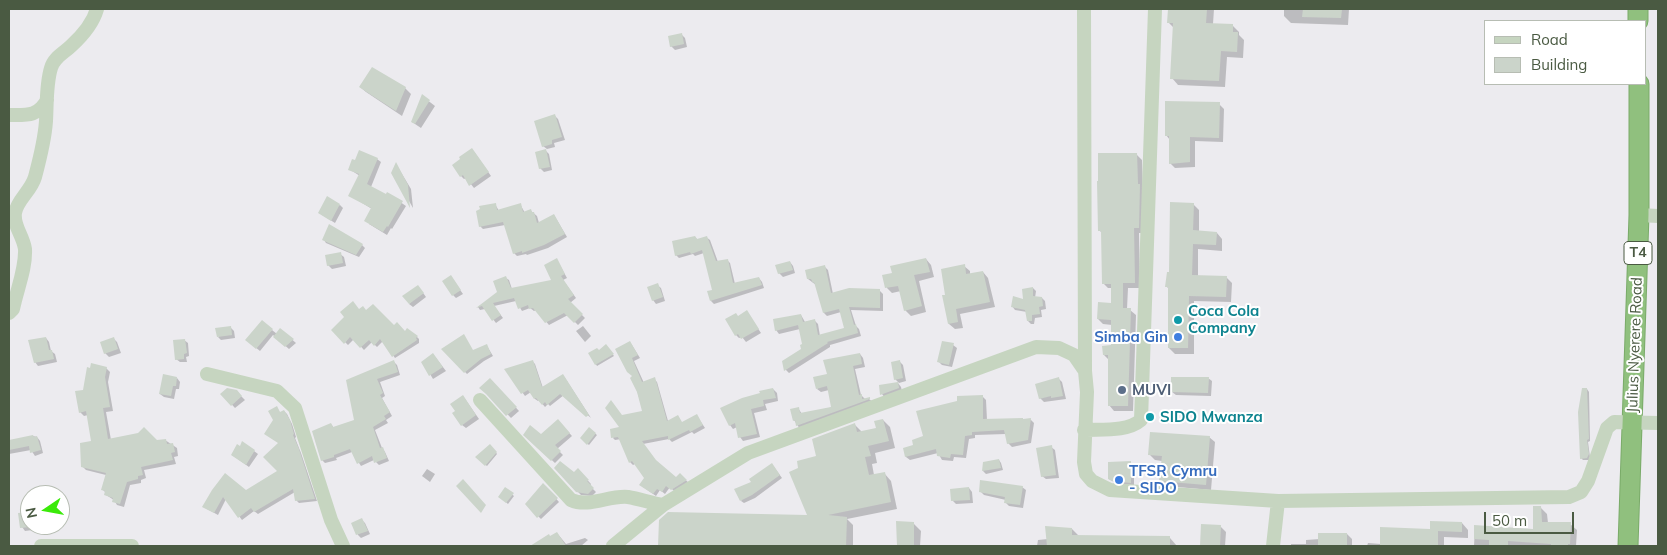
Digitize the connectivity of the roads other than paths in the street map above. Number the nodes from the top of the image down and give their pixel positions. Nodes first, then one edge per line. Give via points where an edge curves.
1 (97, 9) edge
2 (1084, 9) edge
3 (1154, 9) edge
4 (1639, 85) edge
5 (47, 100) junction
6 (9, 115) edge
7 (1639, 215) junction
8 (1658, 216) edge
9 (9, 313) edge
10 (1086, 371) junction
11 (208, 374) dead end
12 (480, 400) dead end
13 (1632, 422) junction
14 (1658, 422) edge
15 (1084, 430) junction
16 (1278, 501) junction
17 (663, 505) junction
18 (41, 546) edge
19 (132, 546) edge
20 (343, 546) edge
21 (613, 546) edge
22 (1274, 546) edge
23 (1628, 546) edge

1 - 5 street via 90,25 51,67
2 - 10 street
3 - 15 street via 1141,420 1127,427
4 - 7 highway, Julius Nyerere Road / T4
5 - 6 street via 37,113
5 - 9 street via 46,124 35,177 15,212 15,224 25,250 24,269
7 - 8 street
7 - 13 highway, Julius Nyerere Road / T4
10 - 15 street
10 - 17 street via 1074,355 1059,348 1036,347 748,454
11 - 20 street via 277,391 294,408 331,520
12 - 17 street via 571,500 584,504 628,497
13 - 14 street
13 - 16 street via 1614,422 1607,428 1588,480 1581,492 1568,497
13 - 23 highway, Julius Nyerere Road / T4
15 - 16 street via 1086,474 1110,490
16 - 22 street
17 - 21 street
18 - 19 street

